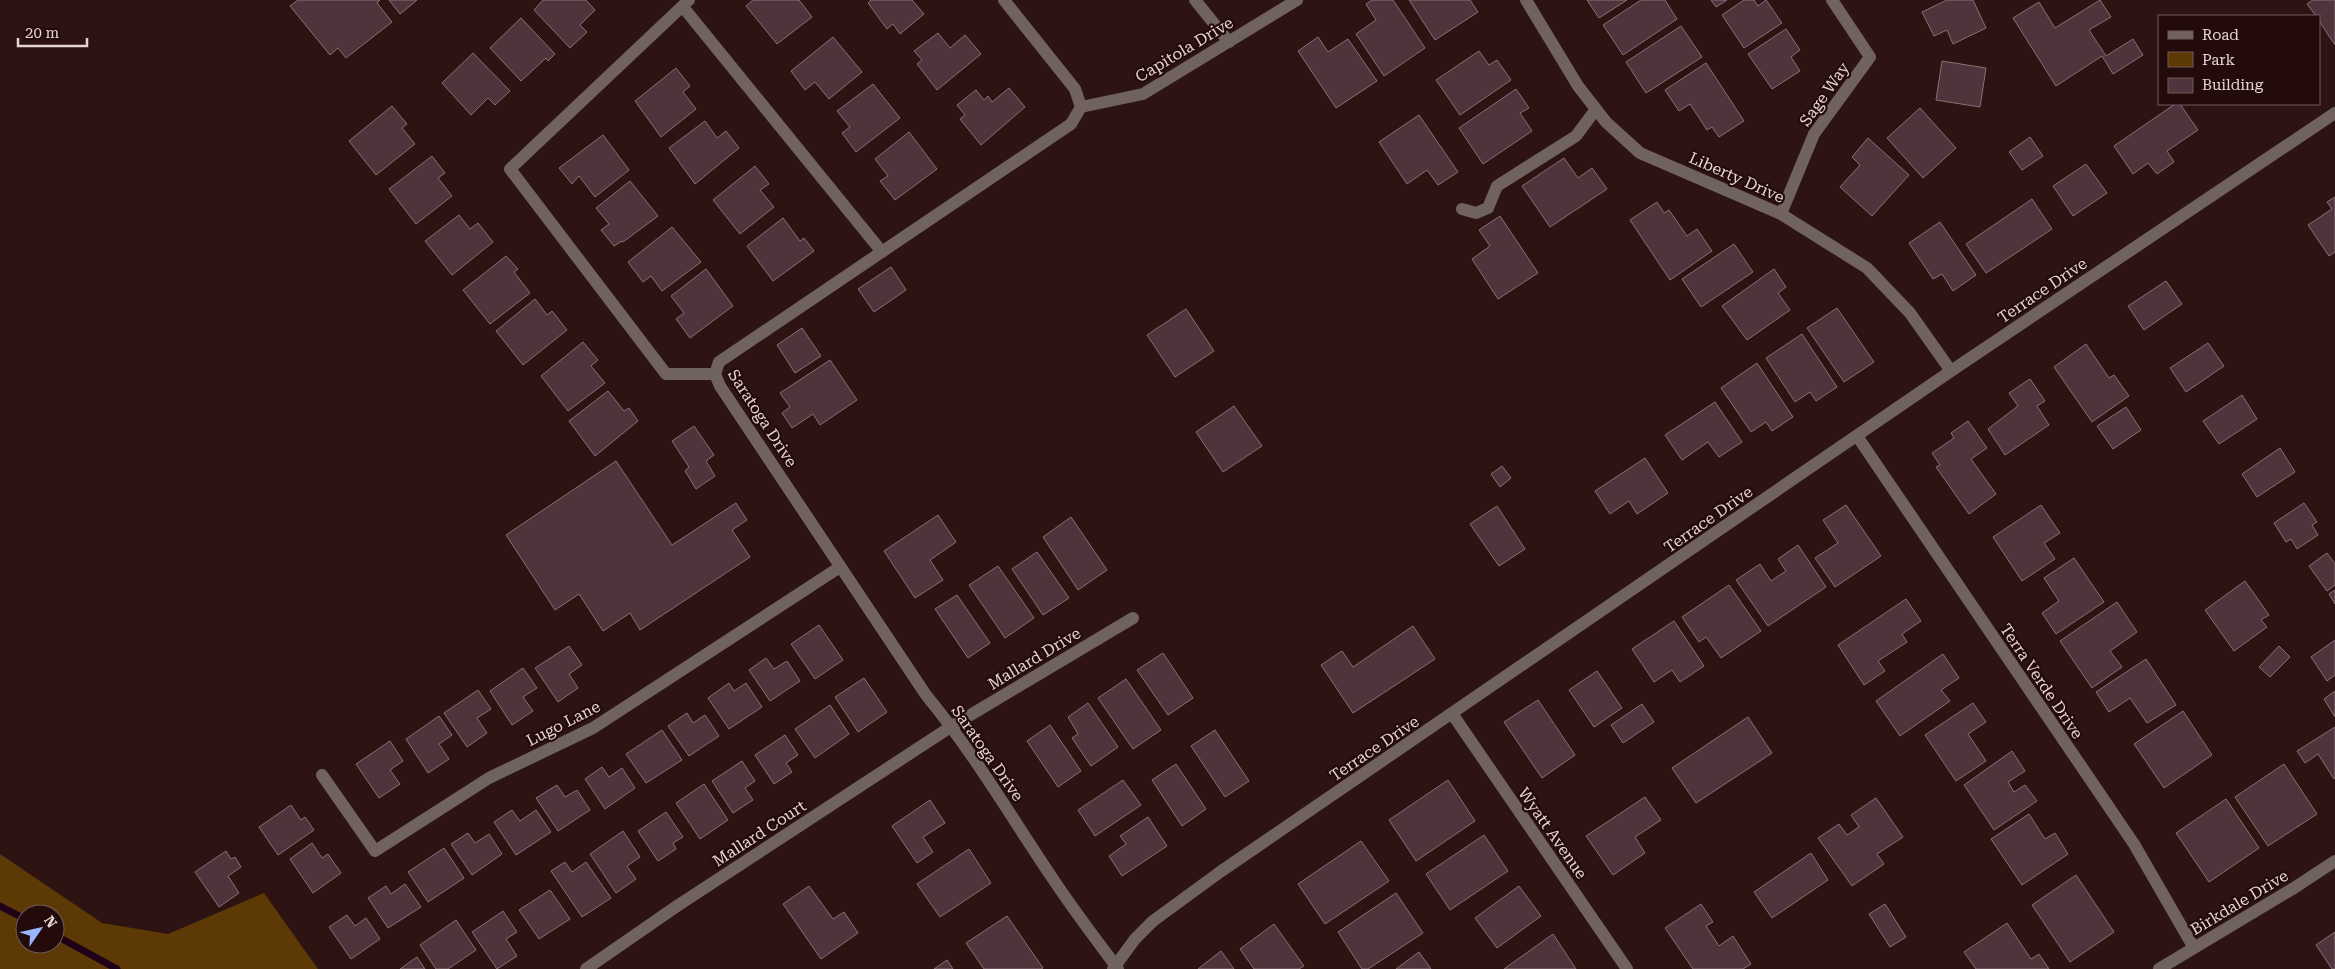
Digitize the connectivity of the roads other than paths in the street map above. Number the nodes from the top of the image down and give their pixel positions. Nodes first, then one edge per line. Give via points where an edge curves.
1 (1004, 0) edge
2 (1195, 0) edge
3 (1297, 0) edge
4 (1526, 0) edge
5 (1832, 0) edge
6 (686, 4) edge
7 (1229, 42) junction
8 (1081, 107) junction
9 (1596, 109) junction
10 (2335, 113) edge
11 (1462, 209) dead end
12 (1781, 214) junction
13 (882, 252) junction
14 (1951, 371) junction
15 (715, 374) junction
16 (1857, 436) junction
17 (840, 567) junction
18 (1133, 618) dead end
19 (1452, 715) junction
20 (952, 726) junction
21 (322, 775) dead end
22 (2335, 861) edge
23 (2194, 948) junction
24 (1116, 968) edge
25 (586, 969) edge
26 (1627, 969) edge
27 (2159, 969) edge

1 - 8 street via 1075,89
2 - 7 street
3 - 7 street, Capitola Drive
4 - 9 street, Liberty Drive via 1578,86
5 - 12 street, Sage Way via 1870,57 1814,134
6 - 13 street
6 - 15 street via 510,169 666,374
7 - 8 street, Capitola Drive via 1143,94
8 - 13 street, Saratoga Drive via 1071,124
9 - 11 street via 1576,136 1497,186 1488,208 1476,213
9 - 12 street, Liberty Drive via 1640,154
10 - 14 street, Terrace Drive
12 - 14 street, Liberty Drive via 1867,268 1910,313
13 - 15 street, Saratoga Drive via 719,362
14 - 16 street, Terrace Drive
15 - 17 street, Saratoga Drive
16 - 19 street, Terrace Drive
16 - 23 street, Terra Verde Drive via 2134,844
17 - 20 street, Saratoga Drive via 926,695
17 - 21 street, Lugo Lane via 593,728 489,778 375,851
18 - 20 street, Mallard Drive
19 - 24 street, Terrace Drive via 1153,920 1135,939
19 - 26 street, Wyatt Avenue
20 - 24 street, Saratoga Drive
20 - 25 street, Mallard Court
22 - 23 street, Birkdale Drive
23 - 27 street, Birkdale Drive

